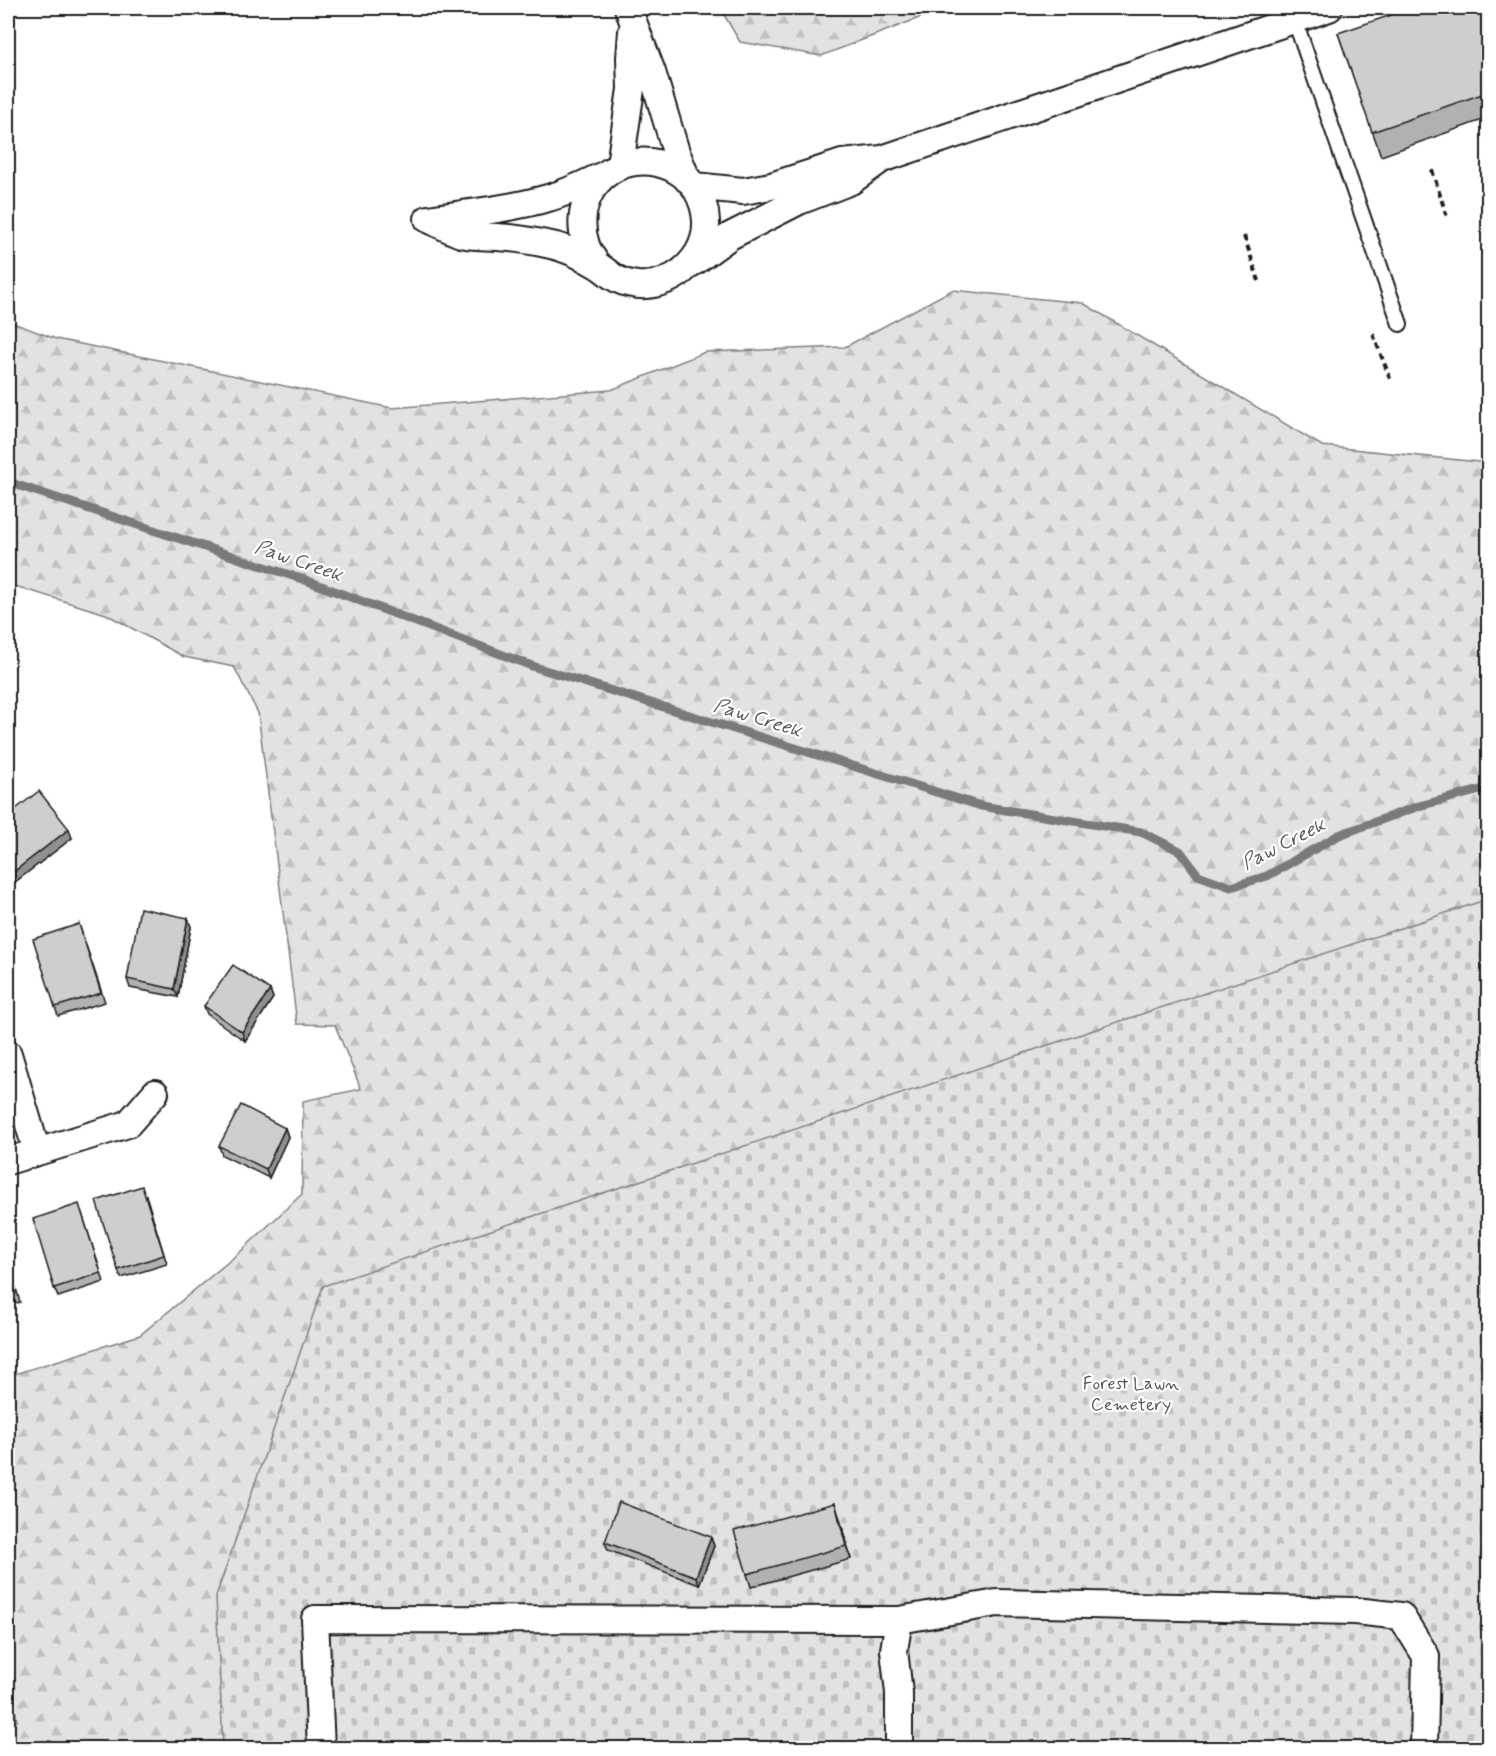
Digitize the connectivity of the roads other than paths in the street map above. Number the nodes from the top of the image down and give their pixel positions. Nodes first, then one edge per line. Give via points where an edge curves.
1 (1329, 8) edge
2 (1293, 14) edge
3 (631, 16) edge
4 (882, 159) junction
5 (612, 170) junction
6 (691, 182) junction
7 (691, 264) junction
8 (597, 265) junction
9 (1400, 324) dead end
10 (8, 1054) edge
11 (155, 1093) dead end
12 (38, 1152) junction
13 (8, 1161) edge
14 (899, 1620) junction
15 (321, 1749) edge
16 (899, 1749) edge
17 (1424, 1749) edge

1 - 2 street
2 - 4 street
2 - 9 lane
3 - 5 street via 631,89
3 - 6 street via 676,152
4 - 6 street via 842,163 771,186 742,191
4 - 7 street via 851,181 799,201 730,236
5 - 6 street via 639,160 660,163
5 - 8 street via 591,189 584,207 586,247
5 - 8 street via 548,198 428,219 463,234 518,238 555,246
6 - 7 street via 704,205 707,226 702,246
7 - 8 street via 675,277 655,285 634,285 614,278
10 - 12 street
11 - 12 street via 128,1124
12 - 13 street
14 - 15 street via 315,1619
14 - 16 street via 894,1650
14 - 17 street via 997,1603 1355,1611 1401,1616 1426,1656

